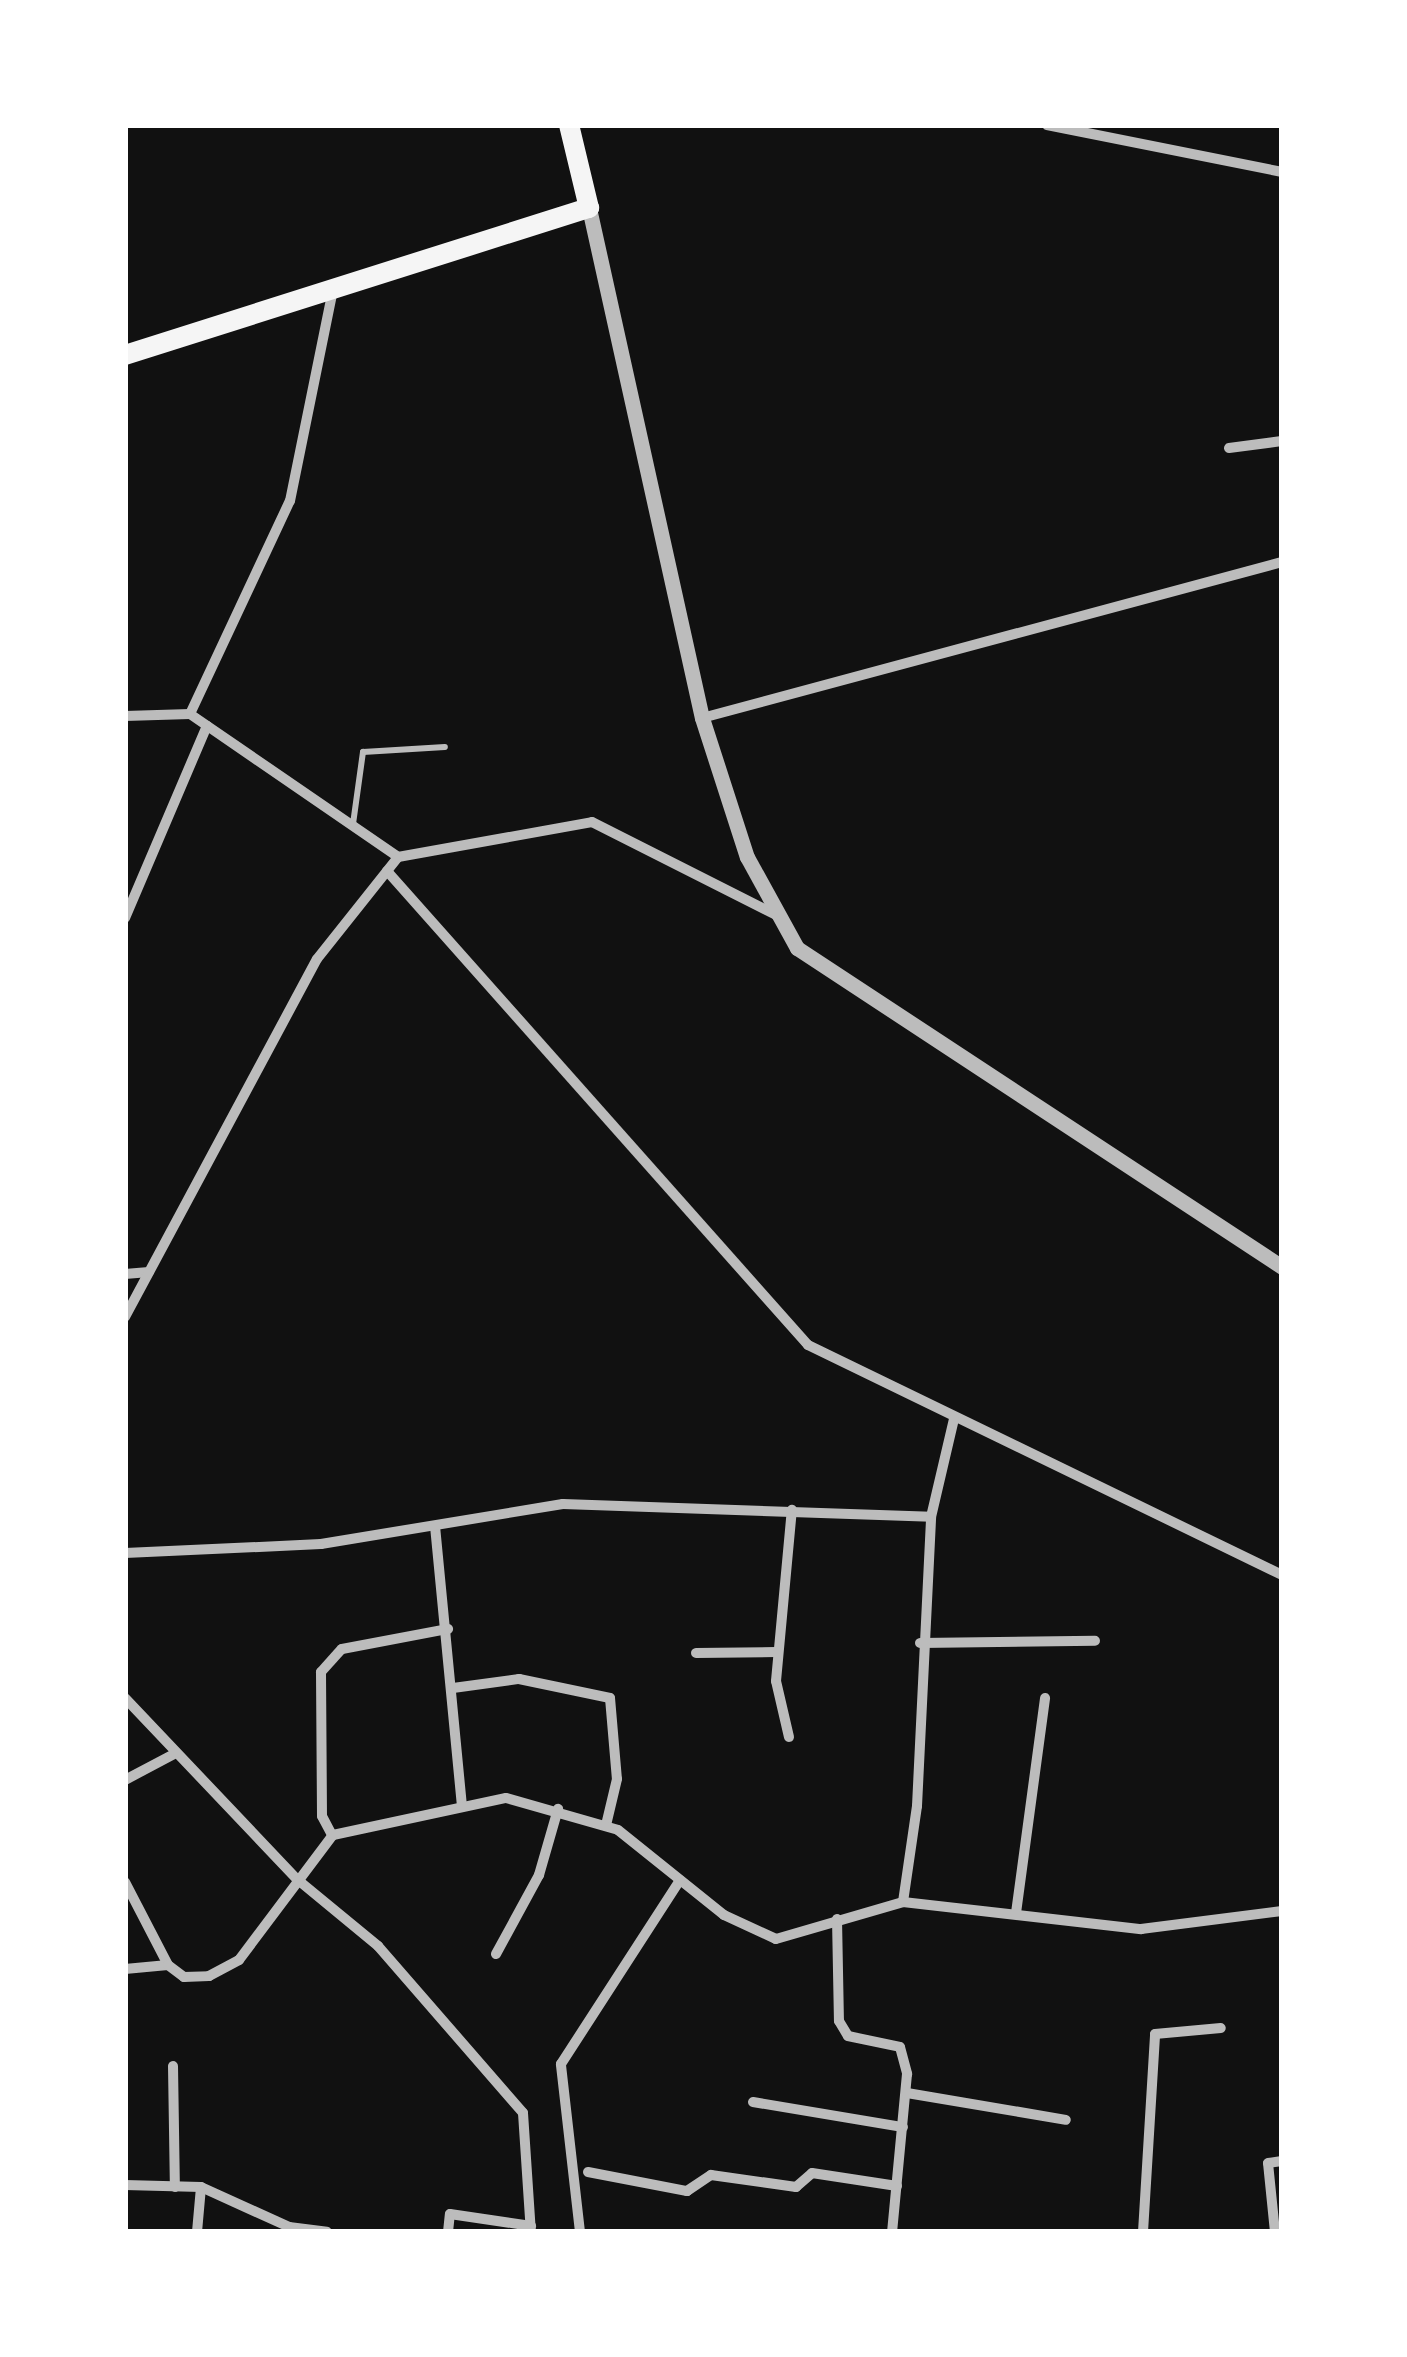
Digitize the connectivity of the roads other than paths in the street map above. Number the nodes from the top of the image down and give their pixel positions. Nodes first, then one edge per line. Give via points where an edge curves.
1 (569, 125) edge
2 (1048, 125) edge
3 (1282, 172) edge
4 (588, 208) junction
5 (333, 290) junction
6 (125, 356) edge
7 (1282, 441) edge
8 (1229, 448) dead end
9 (1282, 562) edge
10 (190, 714) junction
11 (125, 716) edge
12 (702, 718) junction
13 (207, 726) junction
14 (445, 746) dead end
15 (353, 826) junction
16 (398, 857) junction
17 (387, 870) junction
18 (781, 917) junction
19 (125, 918) edge
20 (1282, 1268) edge
21 (149, 1272) junction
22 (125, 1274) edge
23 (125, 1317) edge
24 (954, 1419) junction
25 (792, 1510) junction
26 (931, 1517) junction
27 (435, 1526) junction
28 (125, 1552) edge
29 (1282, 1576) edge
30 (448, 1629) junction
31 (1095, 1641) dead end
32 (920, 1643) junction
33 (776, 1652) junction
34 (696, 1653) dead end
35 (453, 1688) junction
36 (125, 1698) edge
37 (1045, 1698) dead end
38 (789, 1737) dead end
39 (176, 1753) junction
40 (125, 1780) edge
41 (462, 1804) junction
42 (558, 1809) junction
43 (606, 1825) junction
44 (332, 1835) junction
45 (298, 1880) junction
46 (680, 1880) junction
47 (125, 1882) edge
48 (903, 1902) junction
49 (1282, 1912) edge
50 (1016, 1913) junction
51 (838, 1919) junction
52 (496, 1954) dead end
53 (168, 1965) junction
54 (125, 1969) edge
55 (1221, 2028) dead end
56 (174, 2066) dead end
57 (907, 2093) junction
58 (753, 2102) dead end
59 (1066, 2120) dead end
60 (903, 2127) junction
61 (1282, 2161) edge
62 (588, 2172) dead end
63 (125, 2185) edge
64 (175, 2186) junction
65 (897, 2186) junction
66 (201, 2188) junction
67 (531, 2229) edge
68 (197, 2232) edge
69 (326, 2232) edge
70 (448, 2232) edge
71 (580, 2232) edge
72 (892, 2232) edge
73 (1142, 2232) edge
74 (1275, 2232) edge

1 - 4 main road
2 - 3 street
4 - 5 main road
4 - 12 street
5 - 6 main road
5 - 10 street via 290,501
7 - 8 street
9 - 12 street
10 - 11 street
10 - 13 street
12 - 18 street via 748,857
13 - 15 street
13 - 19 street
14 - 15 lane via 363,752
15 - 16 street
16 - 17 street
16 - 18 street via 592,822
17 - 21 street via 317,959
17 - 24 street via 808,1345
18 - 20 street via 798,948
21 - 22 street
21 - 23 street
24 - 26 street
24 - 29 street
25 - 26 street
25 - 27 street via 562,1504
25 - 33 street
26 - 32 street
27 - 28 street via 321,1544
27 - 30 street
30 - 35 street
30 - 44 street via 342,1649 321,1672 322,1816
31 - 32 street
32 - 48 street via 917,1806
33 - 34 street
33 - 38 street
35 - 41 street
35 - 43 street via 519,1680 610,1698 617,1779
36 - 39 street
37 - 50 street
39 - 40 street
39 - 45 street
41 - 42 street via 506,1798
41 - 44 street
42 - 43 street
42 - 52 street via 539,1874
43 - 46 street
44 - 45 street
45 - 53 street via 239,1960 196,1979
45 - 67 street via 378,1946 523,2114
46 - 51 street via 724,1916 776,1939
46 - 71 street via 561,2064
47 - 53 street
48 - 50 street
48 - 51 street
49 - 50 street via 1141,1929
51 - 57 street via 839,2021 848,2036 900,2047
53 - 54 street
55 - 73 street via 1154,2034
56 - 64 street
57 - 59 street
57 - 60 street
58 - 60 street
60 - 65 street
61 - 74 street via 1268,2162
62 - 65 street via 686,2191 712,2176 796,2187 812,2173
63 - 64 street
64 - 66 street
65 - 72 street
66 - 68 street
66 - 69 street via 289,2226
67 - 70 street via 450,2214

